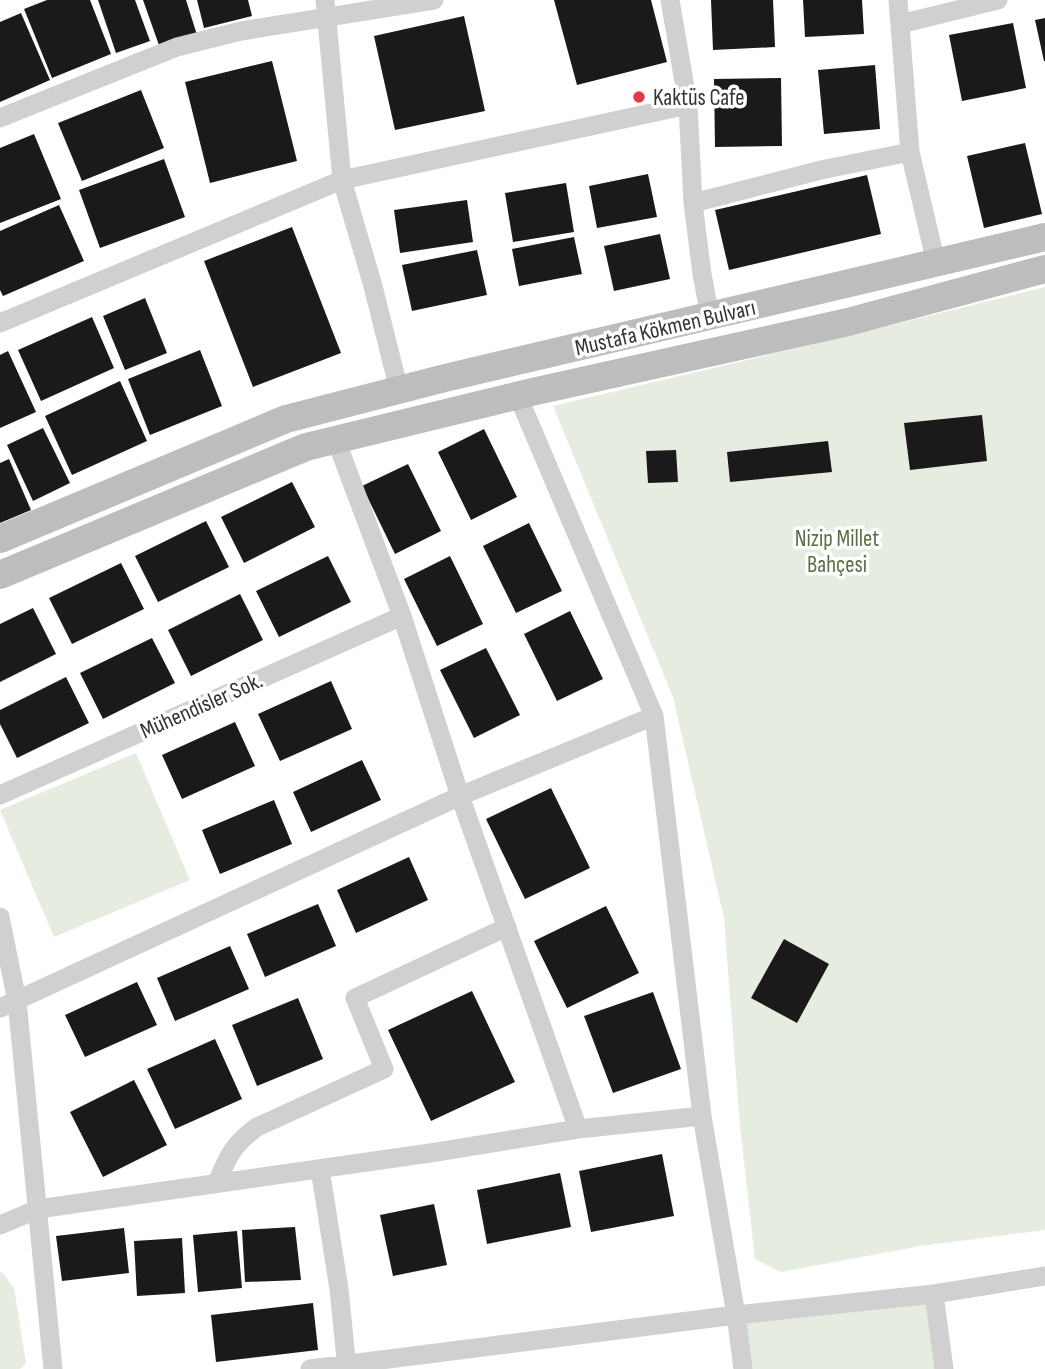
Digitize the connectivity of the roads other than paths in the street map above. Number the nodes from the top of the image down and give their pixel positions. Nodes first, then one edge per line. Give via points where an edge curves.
1 (434, 0) edge
2 (670, 0) edge
3 (898, 0) edge
4 (998, 0) edge
5 (326, 10) edge
6 (900, 24) junction
7 (688, 105) junction
8 (0, 118) edge
9 (910, 152) junction
10 (342, 180) junction
11 (693, 202) junction
12 (1045, 237) edge
13 (936, 263) junction
14 (1045, 270) edge
15 (710, 316) junction
16 (0, 323) edge
17 (399, 390) junction
18 (518, 396) junction
19 (336, 440) junction
20 (0, 539) edge
21 (0, 575) edge
22 (402, 616) junction
23 (654, 716) junction
24 (0, 795) edge
25 (460, 796) junction
26 (0, 917) edge
27 (507, 927) junction
28 (9, 1004) edge
29 (702, 1116) junction
30 (578, 1129) junction
31 (320, 1169) junction
32 (218, 1181) junction
33 (38, 1209) junction
34 (0, 1225) edge
35 (1045, 1276) edge
36 (934, 1294) junction
37 (736, 1315) junction
38 (346, 1367) edge
39 (53, 1369) edge
40 (310, 1369) edge
41 (743, 1369) edge
42 (944, 1369) edge

1 - 5 street
2 - 7 street
3 - 6 street
4 - 6 street
5 - 8 street via 177,47
5 - 10 street
6 - 9 street
7 - 10 street
7 - 11 street
9 - 11 street
9 - 13 street
10 - 16 street
10 - 17 street
11 - 15 street
12 - 13 main road, Mustafa Kökmen Bulvarı
13 - 15 main road, Mustafa Kökmen Bulvarı
14 - 18 main road, Mustafa Kökmen Bulvarı via 848,321
15 - 17 main road, Mustafa Kökmen Bulvarı
17 - 20 main road, Mustafa Kökmen Bulvarı via 286,419
18 - 19 main road, Mustafa Kökmen Bulvarı
18 - 23 street
19 - 21 main road, Mustafa Kökmen Bulvarı via 306,447
19 - 22 street
22 - 24 street, Mühendisler Sok.
22 - 25 street
23 - 25 street
23 - 29 street
25 - 27 street
25 - 28 street
26 - 28 street
27 - 30 street
27 - 32 street via 355,998 384,1069 257,1127 229,1154
28 - 33 street
29 - 30 street
29 - 37 street
30 - 31 street
31 - 32 street
31 - 38 street
32 - 33 street
33 - 34 street
33 - 39 street
35 - 36 street
36 - 37 street
36 - 42 street
37 - 38 street
37 - 41 street
38 - 40 street

